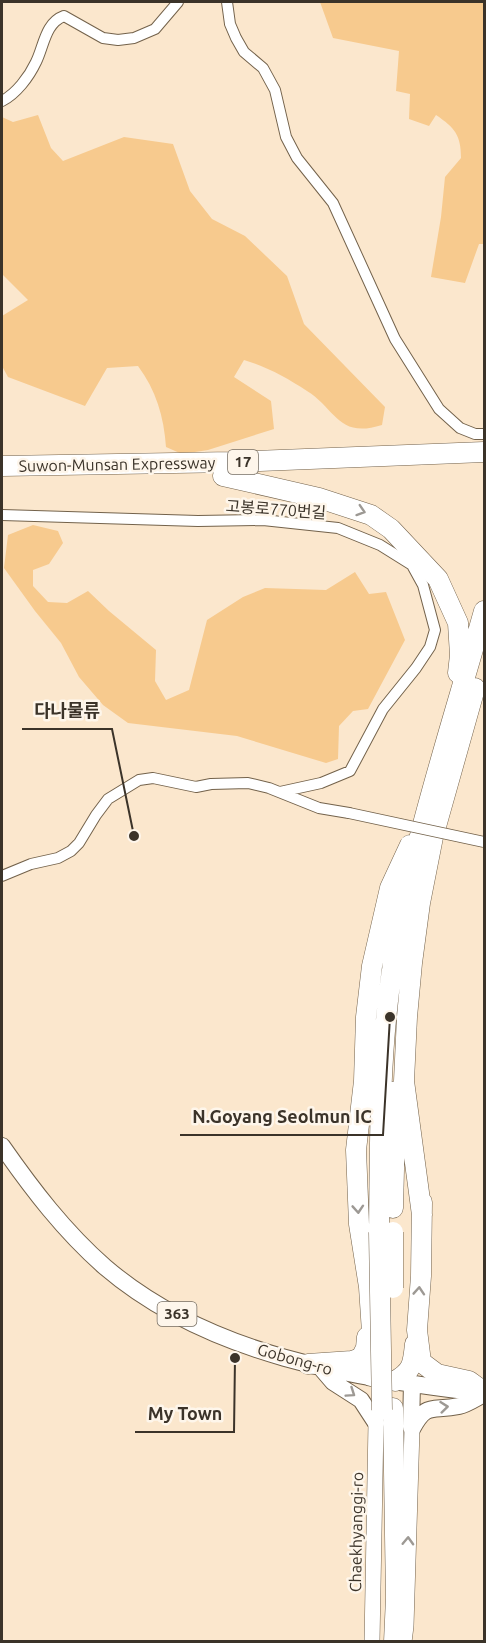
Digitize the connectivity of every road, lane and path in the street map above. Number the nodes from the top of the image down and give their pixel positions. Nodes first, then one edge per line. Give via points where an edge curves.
1 (178, 2) edge
2 (227, 2) edge
3 (2, 100) edge
4 (484, 434) edge
5 (484, 452) edge
6 (2, 465) edge
7 (484, 466) edge
8 (223, 476) junction
9 (2, 478) edge
10 (2, 515) edge
11 (484, 611) edge
12 (484, 653) edge
13 (484, 695) edge
14 (441, 757) junction
15 (280, 792) junction
16 (434, 812) junction
17 (484, 842) edge
18 (428, 867) junction
19 (2, 876) edge
20 (420, 903) junction
21 (2, 1146) edge
22 (393, 1208) junction
23 (422, 1215) junction
24 (386, 1232) junction
25 (369, 1287) junction
26 (417, 1330) junction
27 (315, 1366) junction
28 (371, 1376) junction
29 (404, 1382) junction
30 (484, 1393) edge
31 (384, 1414) junction
32 (412, 1429) junction
33 (372, 1641) edge
34 (382, 1641) edge
35 (394, 1641) edge
36 (404, 1641) edge

1 - 3 street via 155,29 134,38 103,38 74,20 64,16 56,19 28,75
2 - 4 street via 236,38 244,52 263,68 275,90 286,137 297,158 333,203 395,339 439,409 460,428
5 - 6 highway, Suwon-Munsan Expressway / 17 via 231,462
7 - 8 highway, Suwon-Munsan Expressway / 17
8 - 9 highway, Suwon-Munsan Expressway / 17
8 -> 14 highway via 319,498 371,515 391,529 438,579 458,623 460,655 457,691
10 - 15 street, 고봉로770번길 via 263,520 338,528 380,545 412,565 423,585 435,630 430,647 383,709 350,771 321,783
11 - 14 highway
12 - 16 highway
13 - 16 highway
14 - 16 highway
15 - 17 street, bridge via 319,808
15 - 19 street via 248,783 196,787 153,778 139,780 108,800 71,851
16 - 18 highway
16 - 24 highway via 404,904 391,977 380,1124
16 -> 25 highway via 408,847 390,888 372,966 355,1167
18 - 20 highway
18 - 22 highway via 414,902 396,993 390,1118
18 - 23 highway via 415,1058
20 - 22 highway via 400,1018
20 - 23 highway via 407,1017 405,1081
21 - 27 main road, Gobong-ro / 363 via 54,1216 105,1266 152,1302 206,1329 273,1355
22 - 24 highway
26 -> 23 highway
24 - 31 highway, bridge
25 - 27 highway via 366,1348 361,1358
25 - 28 highway
26 - 29 highway via 411,1368 403,1376
26 - 30 highway via 421,1362 437,1374 468,1381
27 - 28 main road, Gobong-ro / 363
27 -> 31 main road
28 - 29 main road, Gobong-ro / 363
29 - 30 main road, Gobong-ro / 363
29 - 31 main road via 375,1402
29 - 32 main road
32 -> 30 main road via 425,1410 458,1406
31 - 33 main road, Chaekhyanggi-ro
31 - 34 highway
31 - 35 highway via 396,1598
36 -> 32 main road

